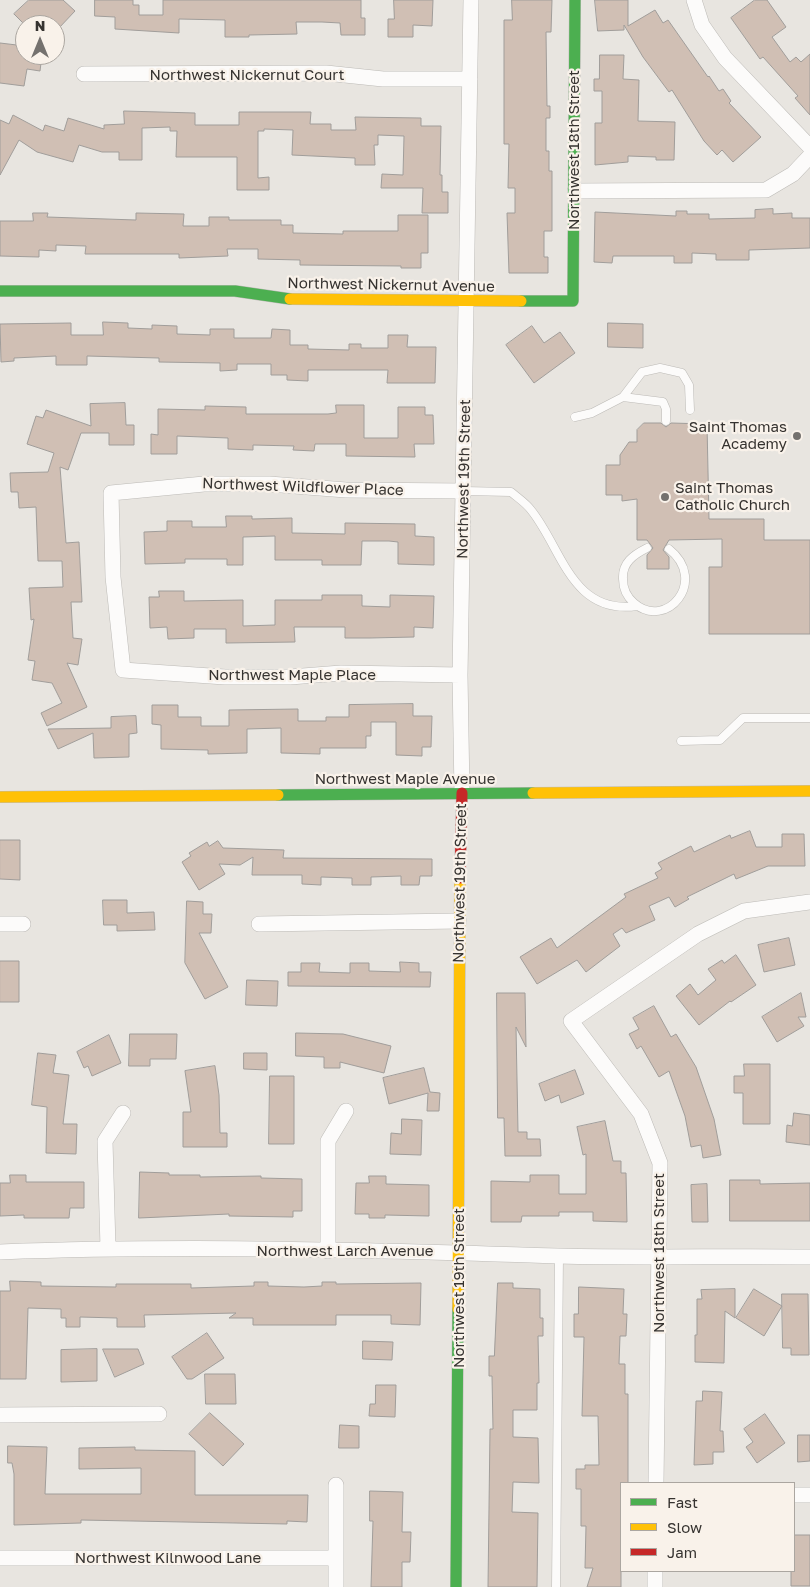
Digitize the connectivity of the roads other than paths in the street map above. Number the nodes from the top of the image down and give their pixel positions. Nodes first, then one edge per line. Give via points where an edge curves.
1 (471, 0) edge
2 (575, 0) edge
3 (694, 0) edge
4 (84, 74) dead end
5 (470, 79) junction
6 (810, 147) edge
7 (810, 156) edge
8 (575, 191) junction
9 (0, 292) edge
10 (573, 301) joint
11 (466, 302) junction
12 (623, 397) junction
13 (690, 410) dead end
14 (575, 417) dead end
15 (666, 421) dead end
16 (464, 491) junction
17 (647, 548) dead end
18 (669, 549) dead end
19 (637, 606) junction
20 (124, 670) joint
21 (460, 675) junction
22 (810, 718) edge
23 (681, 741) dead end
24 (810, 791) edge
25 (462, 793) junction
26 (0, 797) edge
27 (810, 902) edge
28 (459, 922) junction
29 (0, 924) edge
30 (23, 924) dead end
31 (259, 924) dead end
32 (346, 1111) dead end
33 (124, 1113) dead end
34 (108, 1248) junction
35 (328, 1251) junction
36 (459, 1251) junction
37 (0, 1252) edge
38 (559, 1256) junction
39 (660, 1256) junction
40 (810, 1257) edge
41 (159, 1414) dead end
42 (0, 1415) edge
43 (656, 1482) edge
44 (336, 1485) dead end
45 (795, 1495) edge
46 (810, 1495) edge
47 (0, 1558) edge
48 (336, 1558) junction
49 (655, 1572) edge
50 (336, 1587) edge
51 (456, 1587) edge
52 (556, 1587) edge
53 (655, 1587) edge

1 - 5 street, Northwest 19th Street
2 - 8 street, Northwest 18th Street
3 - 6 street via 702,25 725,58
4 - 5 street, Northwest Nickernut Court via 326,73 383,79
5 - 11 street, Northwest 19th Street
7 - 8 street via 793,174 766,190
8 - 10 street, Northwest 18th Street
9 - 11 street, Northwest Nickernut Avenue via 235,292 301,301
10 - 11 street, Northwest Nickernut Avenue
11 - 16 street, Northwest 19th Street
12 - 13 lane via 642,372 660,368 682,372 689,385
12 - 14 lane via 592,413
12 - 15 lane via 663,402
16 - 19 lane via 511,492 531,510 569,575 586,592 602,602
16 - 20 street, Northwest Wildflower Place via 204,484 111,493 112,577
16 - 21 street, Northwest 19th Street
17 - 19 lane via 633,554 622,574 629,598
18 - 19 lane via 683,564 686,575 686,586 679,599 658,611
20 - 21 street, Northwest Maple Place via 225,677 341,673
21 - 25 street, Northwest 19th Street
22 - 23 lane via 743,718 720,740
24 - 25 street, Northwest Maple Avenue
25 - 26 street, Northwest Maple Avenue
25 - 28 street, Northwest 19th Street
27 - 39 street, Northwest 18th Street via 744,910 698,934 571,1021 642,1114 660,1163
28 - 31 street
28 - 36 street, Northwest 19th Street
29 - 30 street
32 - 35 street via 328,1141
33 - 34 street via 105,1141
34 - 35 street, Northwest Larch Avenue
34 - 37 street, Northwest Larch Avenue
35 - 36 street, Northwest Larch Avenue
36 - 38 street, Northwest Larch Avenue
36 - 51 street, Northwest 19th Street
38 - 39 street, Northwest Larch Avenue
38 - 52 lane
39 - 40 street, Northwest Larch Avenue
39 - 43 street, Northwest 18th Street
41 - 42 street
44 - 48 street
45 - 46 street
47 - 48 street, Northwest Kilnwood Lane
48 - 50 street
49 - 53 street

